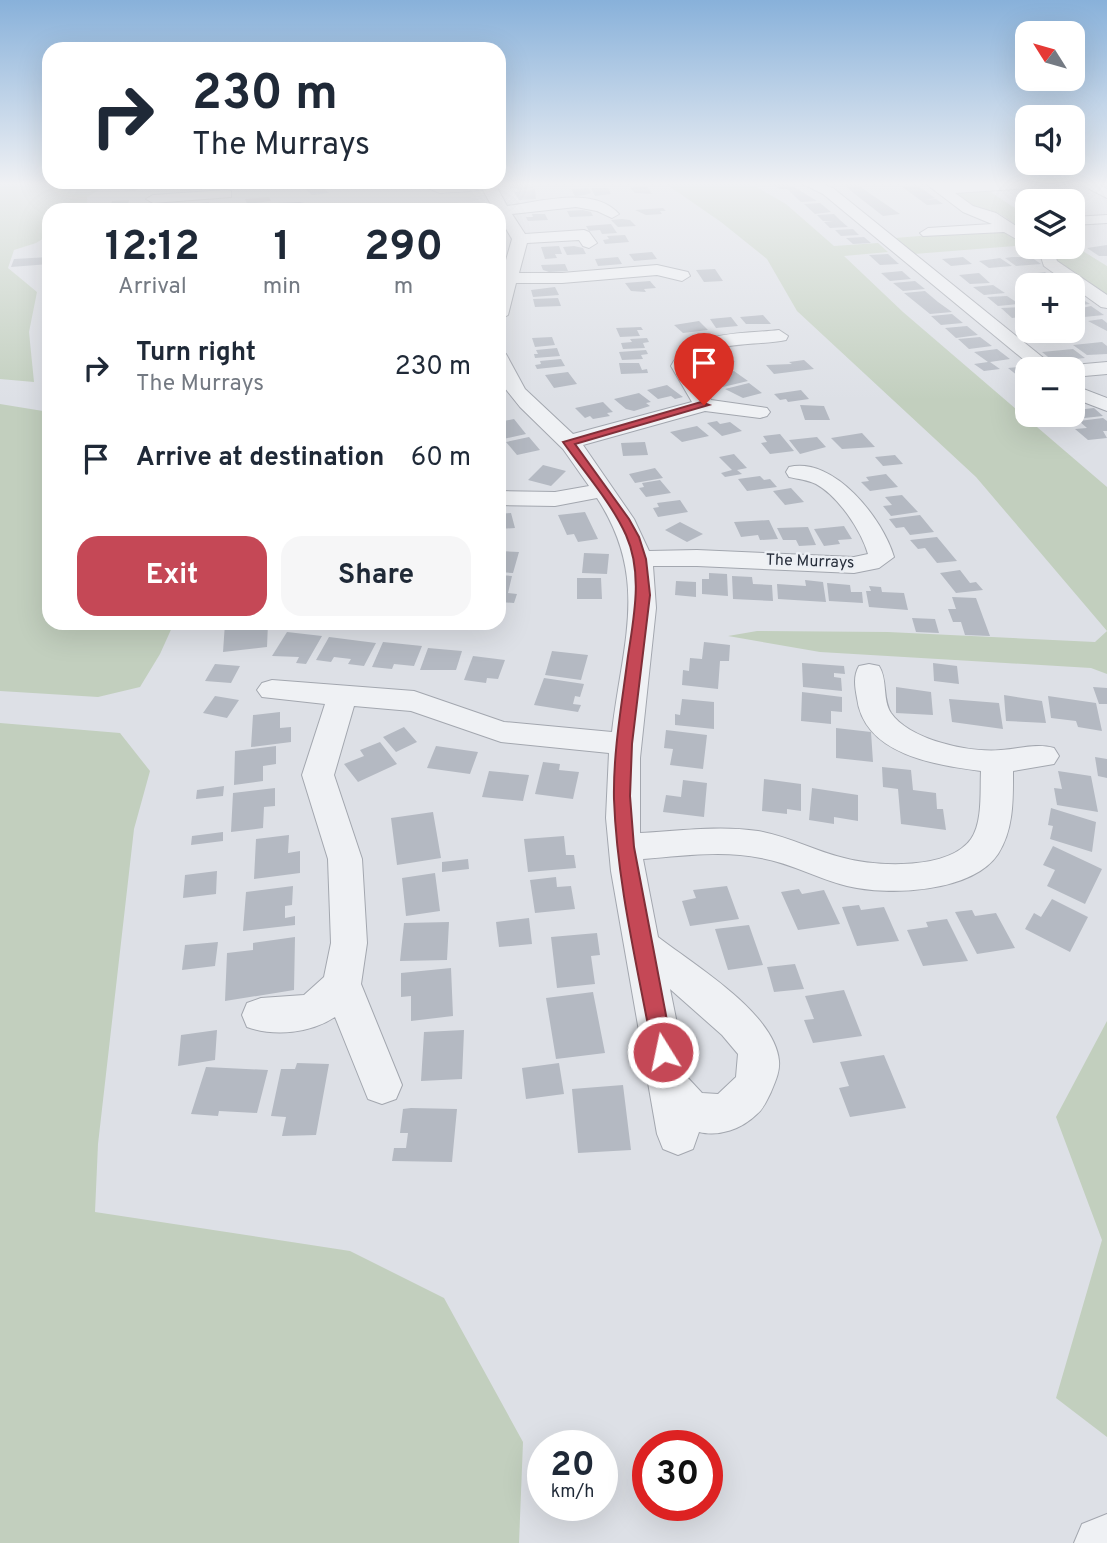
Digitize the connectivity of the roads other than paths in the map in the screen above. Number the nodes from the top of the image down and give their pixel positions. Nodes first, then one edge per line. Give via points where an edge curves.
1 (514, 256) edge
2 (908, 256) edge
3 (1049, 259) edge
4 (682, 276) dead end
5 (510, 278) junction
6 (506, 291) edge
7 (1107, 303) edge
8 (779, 336) dead end
9 (1032, 357) edge
10 (1107, 368) edge
11 (1085, 370) edge
12 (506, 379) edge
13 (1085, 396) edge
14 (704, 405) junction
15 (1107, 405) edge
16 (760, 412) dead end
17 (569, 442) junction
18 (797, 472) dead end
19 (604, 490) junction
20 (506, 498) edge
21 (640, 559) junction
22 (869, 673) dead end
23 (272, 690) dead end
24 (342, 696) junction
25 (624, 744) junction
26 (1043, 756) dead end
27 (997, 762) junction
28 (625, 847) junction
29 (643, 946) junction
30 (342, 984) junction
31 (261, 1014) dead end
32 (668, 1079) junction
33 (382, 1085) dead end
34 (678, 1134) dead end
35 (1107, 1541) edge
36 (1101, 1543) edge

1 - 5 street
2 - 9 street
3 - 7 street
4 - 5 street via 663,265 562,278
5 - 6 street
8 - 14 street via 756,347 697,348 681,360
10 - 11 street
12 - 17 street
13 - 15 street
14 - 16 street
14 - 17 street
17 - 19 street
18 - 21 street, The Murrays via 831,473 881,549 881,557 854,565
19 - 20 street via 555,499
19 - 21 street via 633,537
21 - 25 street via 643,595
22 - 27 street via 876,714 898,737 940,753
23 - 24 street
24 - 25 street via 414,701 501,732
24 - 30 street via 318,775 345,859 349,943
25 - 28 street
26 - 27 street
27 - 28 street via 994,823 984,848 965,864 939,872 911,877 848,873 759,844
28 - 29 street
29 - 32 street
29 - 32 street via 746,1032 756,1050 759,1070 752,1088 721,1115 698,1112 679,1101
30 - 31 street via 328,1002 311,1013
30 - 33 street
32 - 34 street
35 - 36 street

